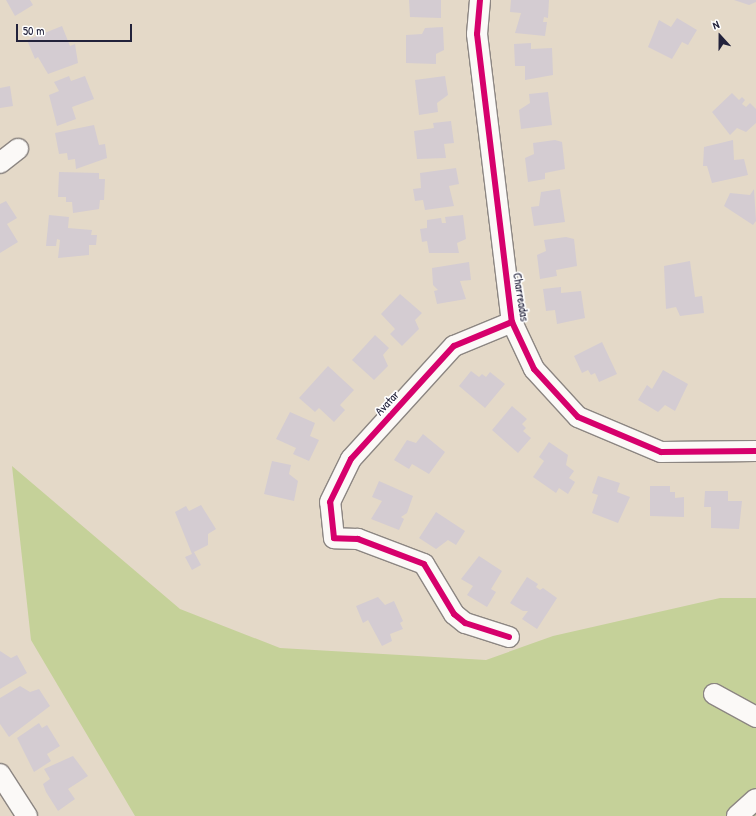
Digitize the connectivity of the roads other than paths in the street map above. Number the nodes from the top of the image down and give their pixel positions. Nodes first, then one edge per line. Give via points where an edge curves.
1 (480, 0) edge
2 (18, 149) dead end
3 (0, 163) edge
4 (512, 322) junction
5 (756, 451) edge
6 (509, 637) dead end
7 (714, 694) dead end
8 (756, 717) edge
9 (0, 774) edge
10 (756, 799) edge
11 (28, 816) edge
12 (737, 816) edge

1 - 4 street, Charreadas via 477,34
2 - 3 street
4 - 5 street, Charreadas via 534,369 578,416 661,452
4 - 6 street, Avatar via 454,346 351,459 330,502 334,538 358,539 424,564 454,614 465,623
7 - 8 street
9 - 11 street
10 - 12 street

